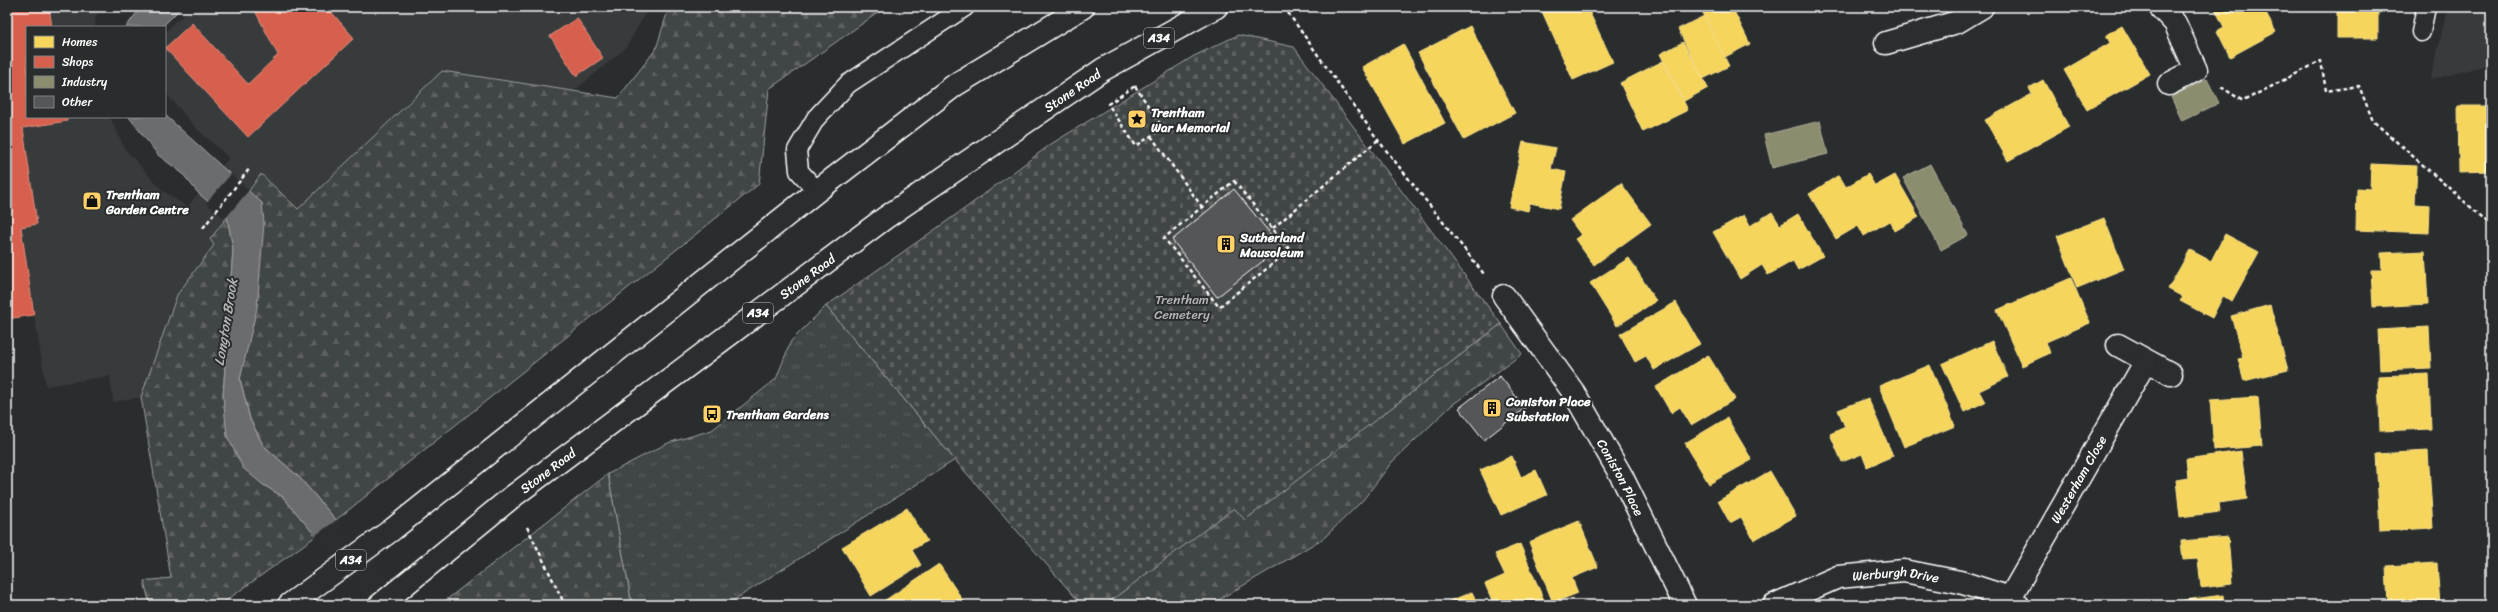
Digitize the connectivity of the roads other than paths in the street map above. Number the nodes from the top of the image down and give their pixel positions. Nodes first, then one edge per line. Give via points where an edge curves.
1 (964, 7) edge
2 (1083, 7) edge
3 (1216, 7) edge
4 (1982, 7) edge
5 (2160, 7) edge
6 (2426, 7) edge
7 (2420, 32) dead end
8 (1886, 43) dead end
9 (2169, 84) dead end
10 (817, 191) junction
11 (1504, 296) road end
12 (2118, 346) dead end
13 (2146, 361) junction
14 (2171, 374) dead end
15 (2014, 601) edge
16 (289, 605) edge
17 (380, 605) edge
18 (1685, 605) edge
19 (1774, 605) edge

1 - 10 lane via 848,84 816,118 797,150 799,171
2 - 10 main road, A34 via 955,84
3 - 17 main road, Stone Road / A34 via 1102,70 885,218 512,498
4 - 8 main road via 1956,22
5 - 9 main road via 2175,23 2196,70
6 - 7 lane
10 - 16 main road, A34 via 393,528
11 - 18 main road, Coniston Place via 1574,393 1622,477
12 - 13 main road
13 - 14 main road
13 - 15 main road, Westerham Close
15 - 19 main road, Werburgh Drive via 1960,582 1904,571 1838,577

